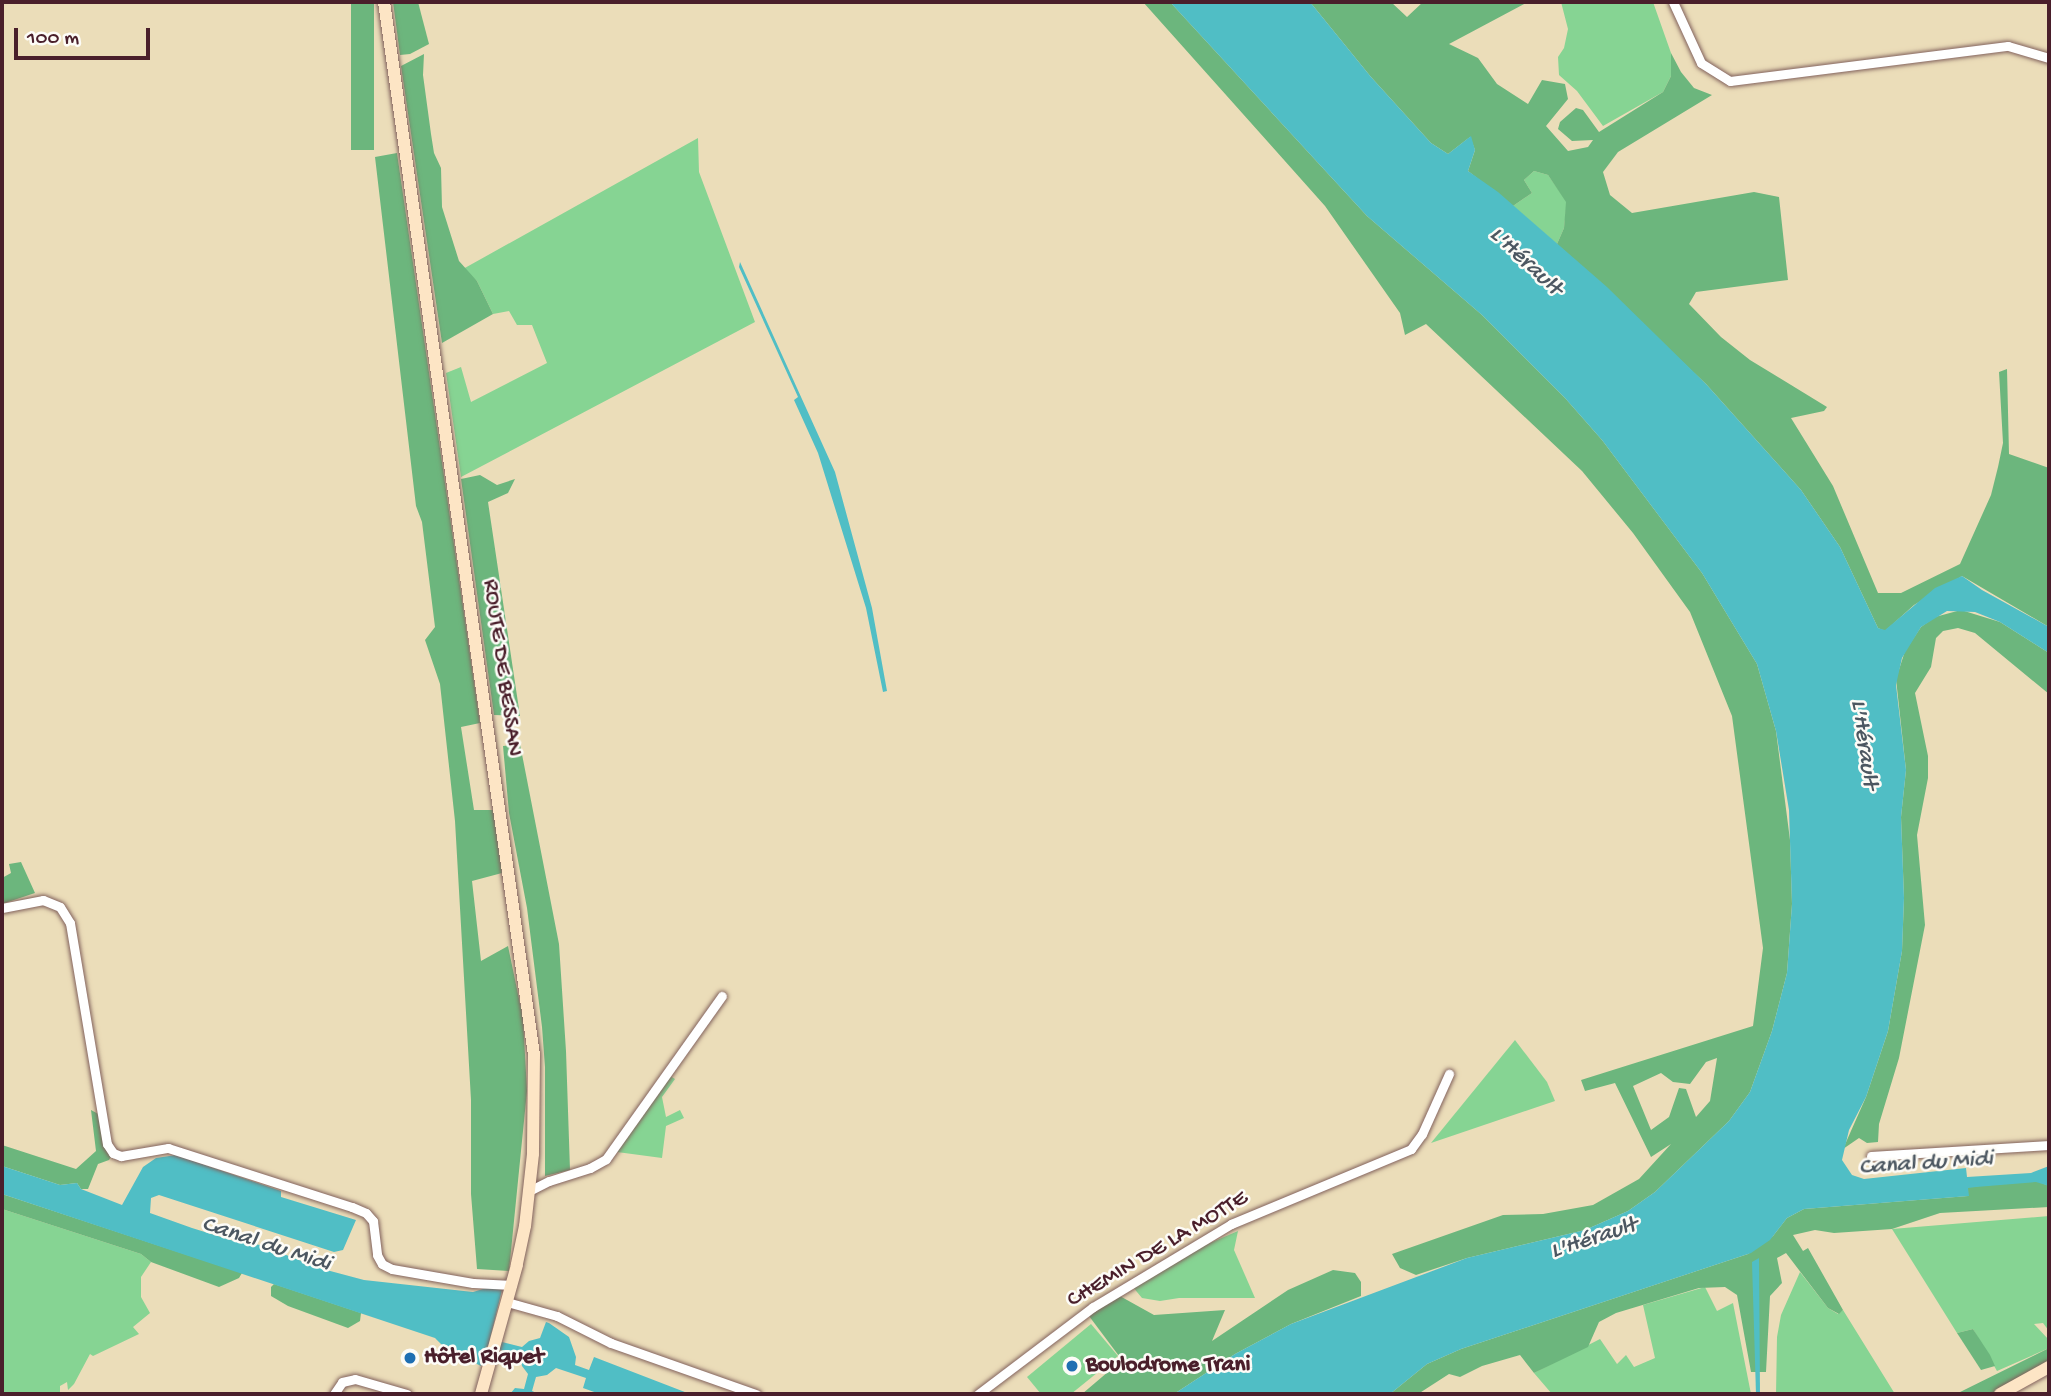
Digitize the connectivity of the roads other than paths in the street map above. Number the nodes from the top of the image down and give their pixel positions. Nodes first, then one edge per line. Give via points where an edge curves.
1 (384, 2) edge
2 (1673, 2) edge
3 (2049, 58) edge
4 (2, 908) edge
5 (722, 996) dead end
6 (1449, 1074) dead end
7 (2049, 1145) edge
8 (1871, 1156) dead end
9 (530, 1187) junction
10 (512, 1285) junction
11 (507, 1302) junction
12 (2049, 1367) edge
13 (334, 1394) edge
14 (407, 1394) edge
15 (481, 1394) edge
16 (756, 1394) edge
17 (978, 1394) edge
18 (2000, 1394) edge

1 - 9 main road, ROUTE DE BESSAN via 534,1055
2 - 3 street via 1701,63 1730,81 2008,46
4 - 10 street via 43,900 60,907 70,923 107,1144 113,1153 121,1156 168,1148 352,1207 373,1222 377,1255 392,1269
5 - 9 street via 606,1159
6 - 17 street, CHEMIN DE LA MOTTE via 1411,1149 1231,1224 1093,1307
7 - 8 street
9 - 10 main road, ROUTE DE BESSAN
10 - 11 main road, ROUTE DE BESSAN
11 - 15 main road, ROUTE DE BESSAN
11 - 16 street via 557,1316 611,1343
12 - 18 main road
13 - 14 street via 342,1382 355,1380

